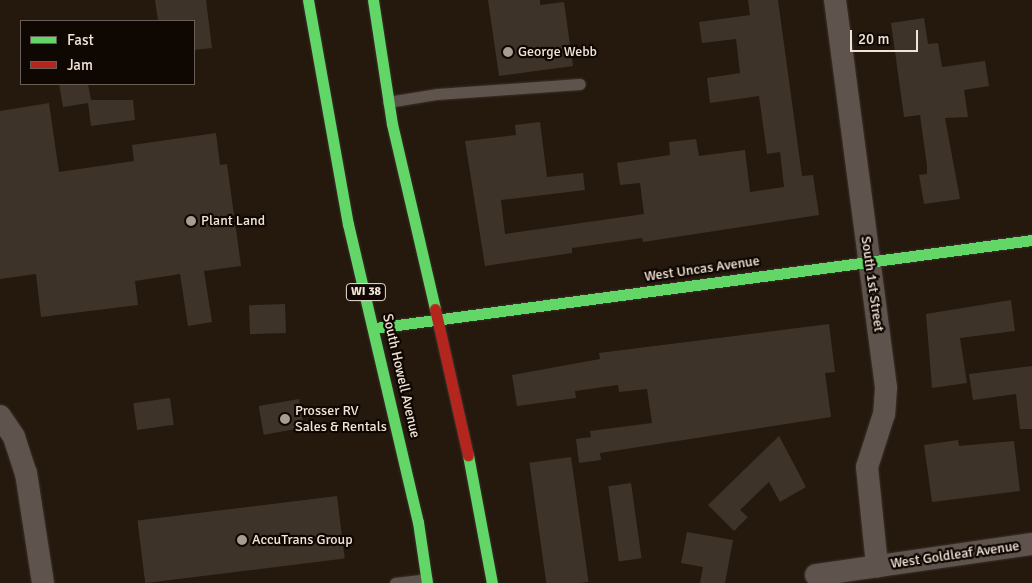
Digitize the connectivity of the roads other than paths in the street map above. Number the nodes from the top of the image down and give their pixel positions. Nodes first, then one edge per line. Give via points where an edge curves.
1 (308, 0) edge
2 (373, 0) edge
3 (835, 0) edge
4 (580, 84) dead end
5 (388, 102) junction
6 (1032, 240) edge
7 (868, 262) junction
8 (439, 319) junction
9 (375, 328) junction
10 (0, 416) edge
11 (1032, 544) edge
12 (877, 566) junction
13 (816, 575) dead end
14 (427, 581) edge
15 (42, 583) edge
16 (395, 583) edge
17 (492, 583) edge

1 - 9 main road, South Howell Avenue / WI 38 via 348,224
2 - 5 main road
3 - 7 street, South 1st Street
4 - 5 lane via 437,94
5 - 8 main road
6 - 7 main road, West Uncas Avenue
7 - 8 main road, West Uncas Avenue
7 - 12 street, South 1st Street via 886,388 884,414 868,467
8 - 9 main road, West Uncas Avenue
8 - 17 main road
9 - 14 main road, South Howell Avenue / WI 38
10 - 15 street via 14,437 26,473
11 - 12 street, West Goldleaf Avenue
12 - 13 street, West Goldleaf Avenue
14 - 16 lane

